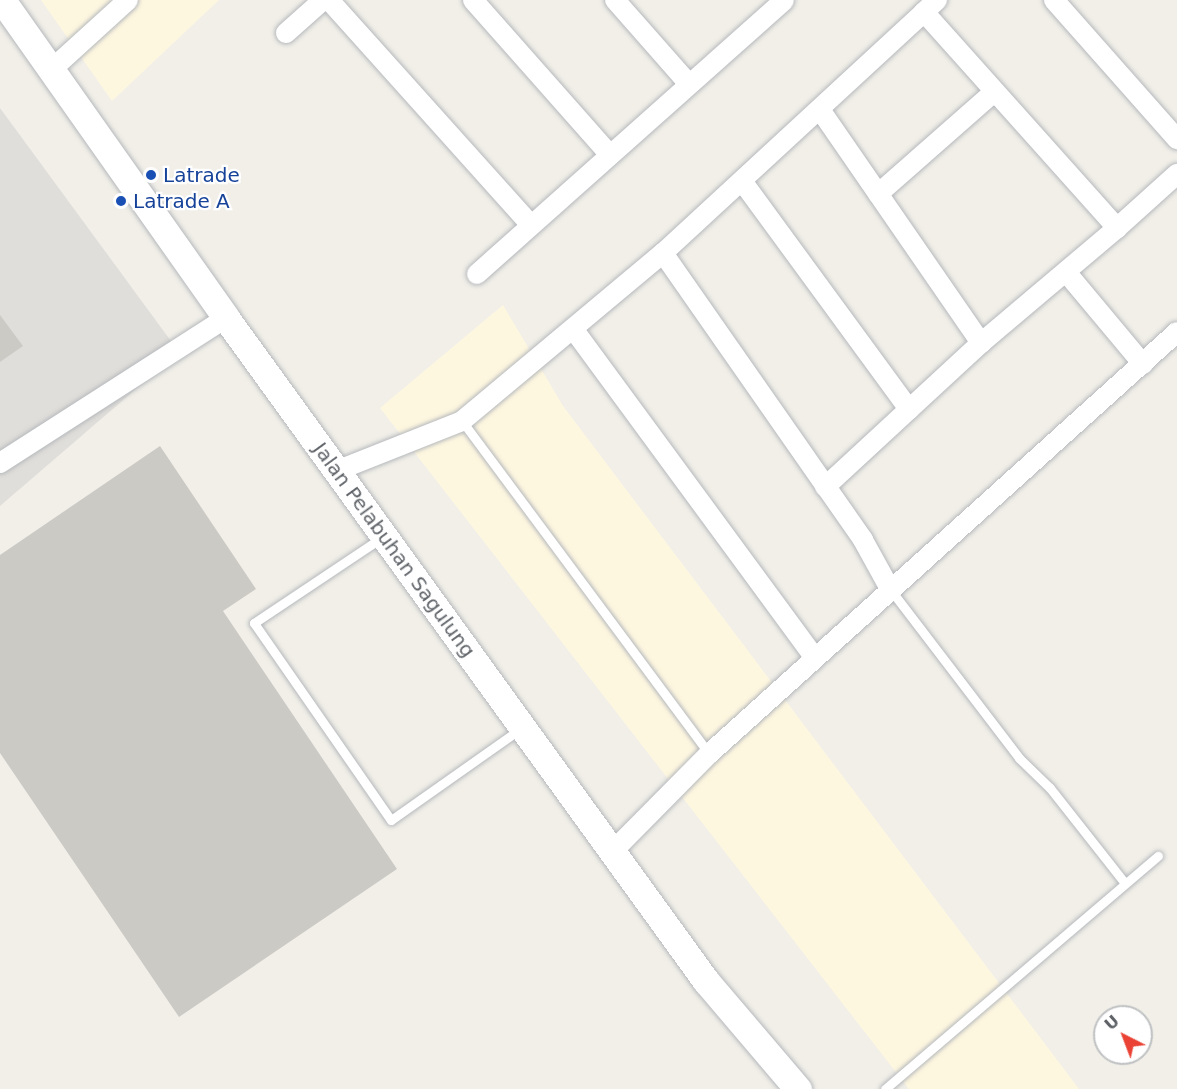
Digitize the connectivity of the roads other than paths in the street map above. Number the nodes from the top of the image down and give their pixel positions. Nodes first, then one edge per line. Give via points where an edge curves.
1 (2, 0) edge
2 (128, 0) edge
3 (323, 0) edge
4 (329, 0) edge
5 (473, 0) edge
6 (615, 0) edge
7 (784, 0) edge
8 (1054, 0) edge
9 (931, 6) edge
10 (286, 33) dead end
11 (51, 70) junction
12 (689, 84) junction
13 (994, 92) junction
14 (821, 111) junction
15 (1177, 139) edge
16 (610, 154) junction
17 (1177, 174) edge
18 (742, 181) junction
19 (878, 194) junction
20 (531, 225) junction
21 (1117, 228) junction
22 (663, 253) junction
23 (1066, 272) junction
24 (477, 274) dead end
25 (226, 318) junction
26 (574, 330) junction
27 (1177, 332) edge
28 (981, 344) junction
29 (1143, 364) junction
30 (909, 409) junction
31 (462, 421) junction
32 (0, 463) edge
33 (336, 471) junction
34 (825, 487) junction
35 (385, 535) junction
36 (890, 589) junction
37 (815, 658) junction
38 (522, 727) junction
39 (710, 754) junction
40 (612, 852) junction
41 (1158, 856) dead end
42 (1124, 882) junction
43 (798, 1089) edge
44 (885, 1089) edge

1 - 11 street, Jalan Pelabuhan Sagulung
2 - 11 street
3 - 10 street
4 - 20 street
5 - 16 street
6 - 12 street
7 - 12 street
8 - 15 street
9 - 13 street
9 - 14 street
11 - 25 street, Jalan Pelabuhan Sagulung
12 - 16 street
13 - 19 street
13 - 21 street
14 - 18 street
14 - 19 street
16 - 20 street
17 - 21 street
18 - 22 street
18 - 30 street
19 - 28 street
20 - 24 street
21 - 23 street
22 - 26 street
22 - 34 street
23 - 28 street
23 - 29 street
25 - 32 street
25 - 33 street, Jalan Pelabuhan Sagulung
26 - 31 street
26 - 37 street
27 - 29 street
28 - 30 street
29 - 36 street
30 - 34 street
31 - 33 street
31 - 39 lane
33 - 35 street, Jalan Pelabuhan Sagulung
34 - 36 street via 863,540
35 - 38 street, Jalan Pelabuhan Sagulung
35 - 38 lane via 255,623 391,820
36 - 37 street
36 - 42 lane via 1019,758 1050,788
37 - 39 street
38 - 40 street, Jalan Pelabuhan Sagulung
39 - 40 street
40 - 43 street, Jalan Pelabuhan Sagulung via 706,981
41 - 42 lane
42 - 44 lane

